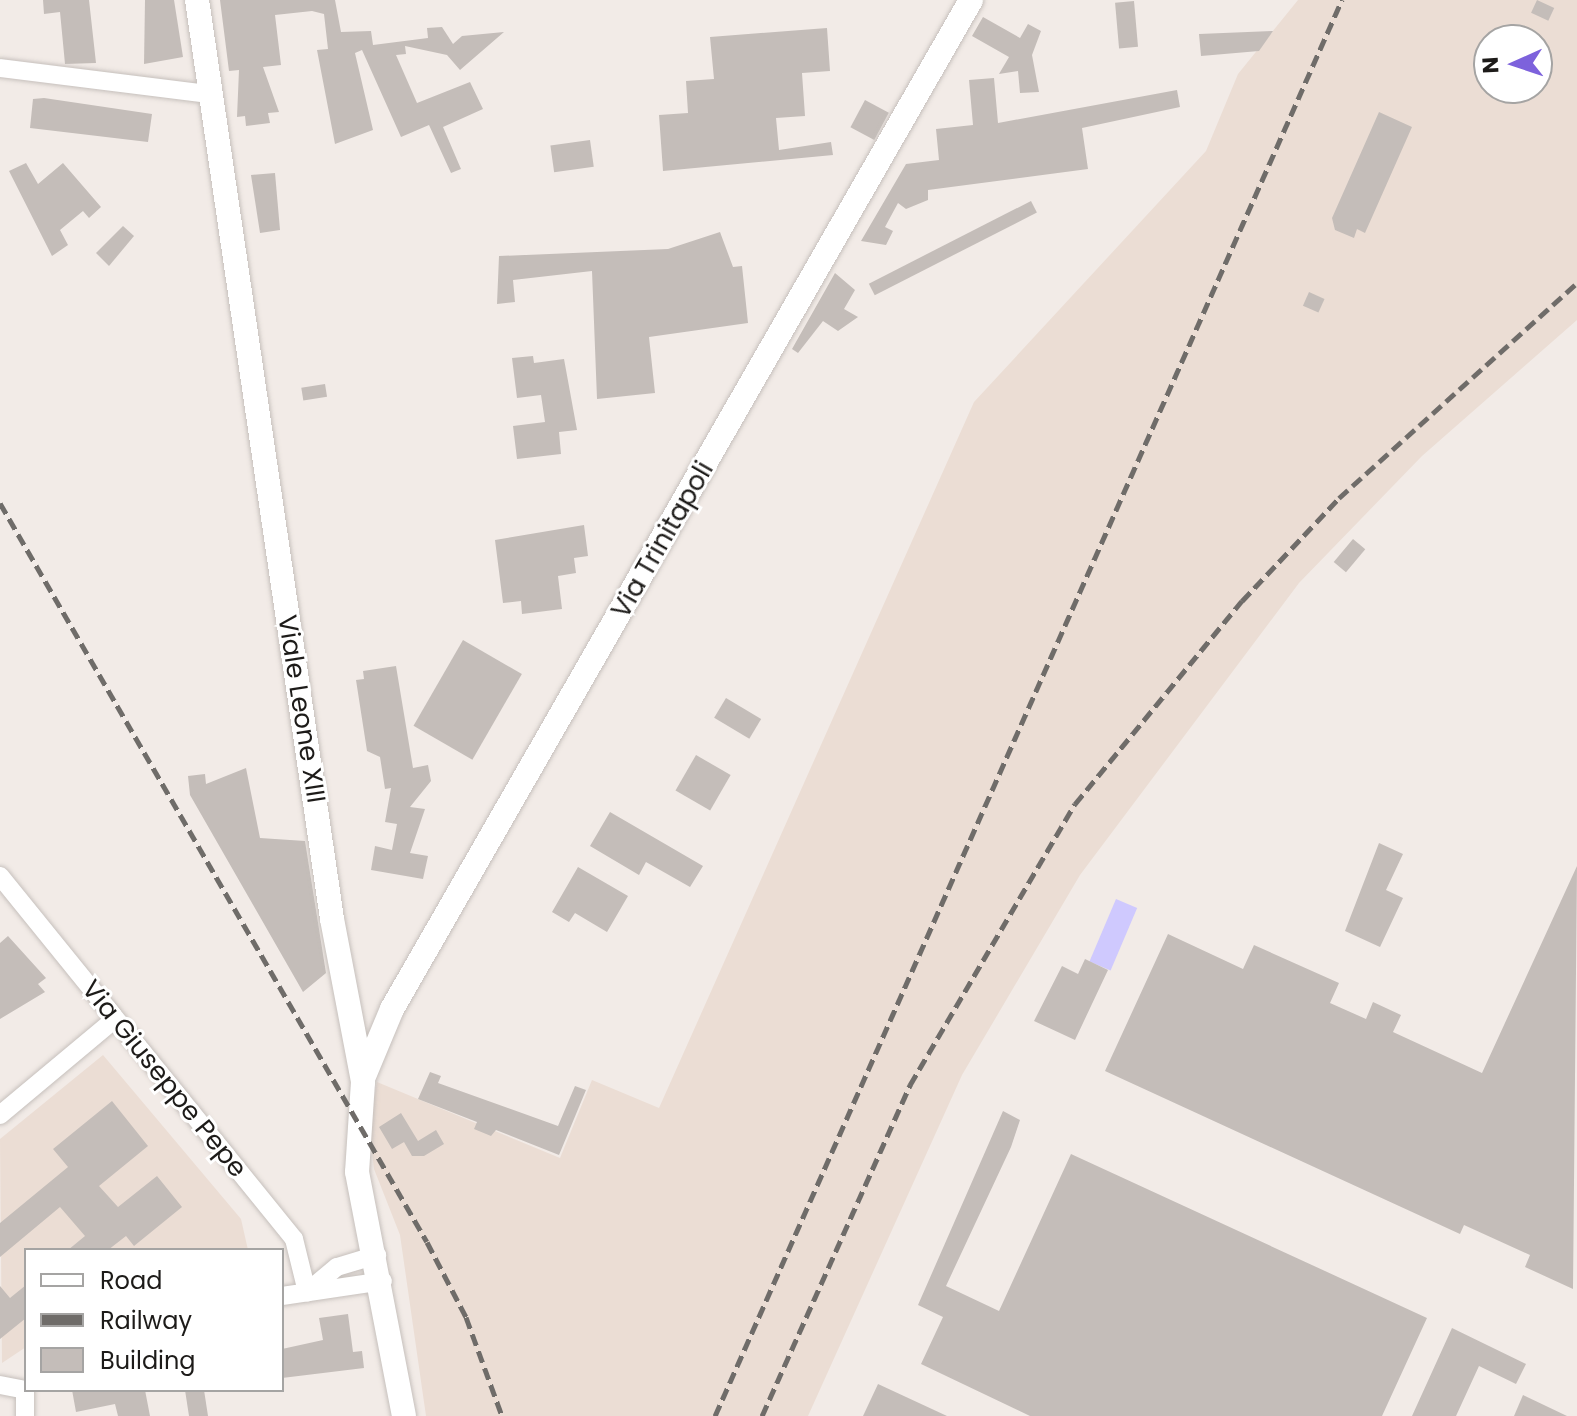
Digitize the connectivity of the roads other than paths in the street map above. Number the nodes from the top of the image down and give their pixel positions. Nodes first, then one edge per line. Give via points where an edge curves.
1 (197, 0) edge
2 (971, 0) edge
3 (0, 68) edge
4 (210, 94) junction
5 (0, 876) edge
6 (115, 1019) junction
7 (363, 1082) junction
8 (0, 1115) edge
9 (377, 1255) junction
10 (383, 1281) junction
11 (307, 1292) junction
12 (284, 1296) edge
13 (0, 1385) edge
14 (27, 1404) edge
15 (404, 1416) edge

1 - 4 main road, Viale Leone XIII
2 - 7 main road, Via Trinitapoli via 392,1009
3 - 4 street
4 - 7 main road, Viale Leone XIII via 332,919
5 - 6 street, Via Giuseppe Pepe
6 - 8 street
6 - 11 street, Via Giuseppe Pepe via 294,1239
7 - 9 main road, Viale Leone XIII via 355,1159
9 - 10 main road, Viale Leone XIII
9 - 11 street via 337,1267
10 - 11 street
10 - 15 main road, Viale Leone XIII
11 - 12 street
13 - 14 street

